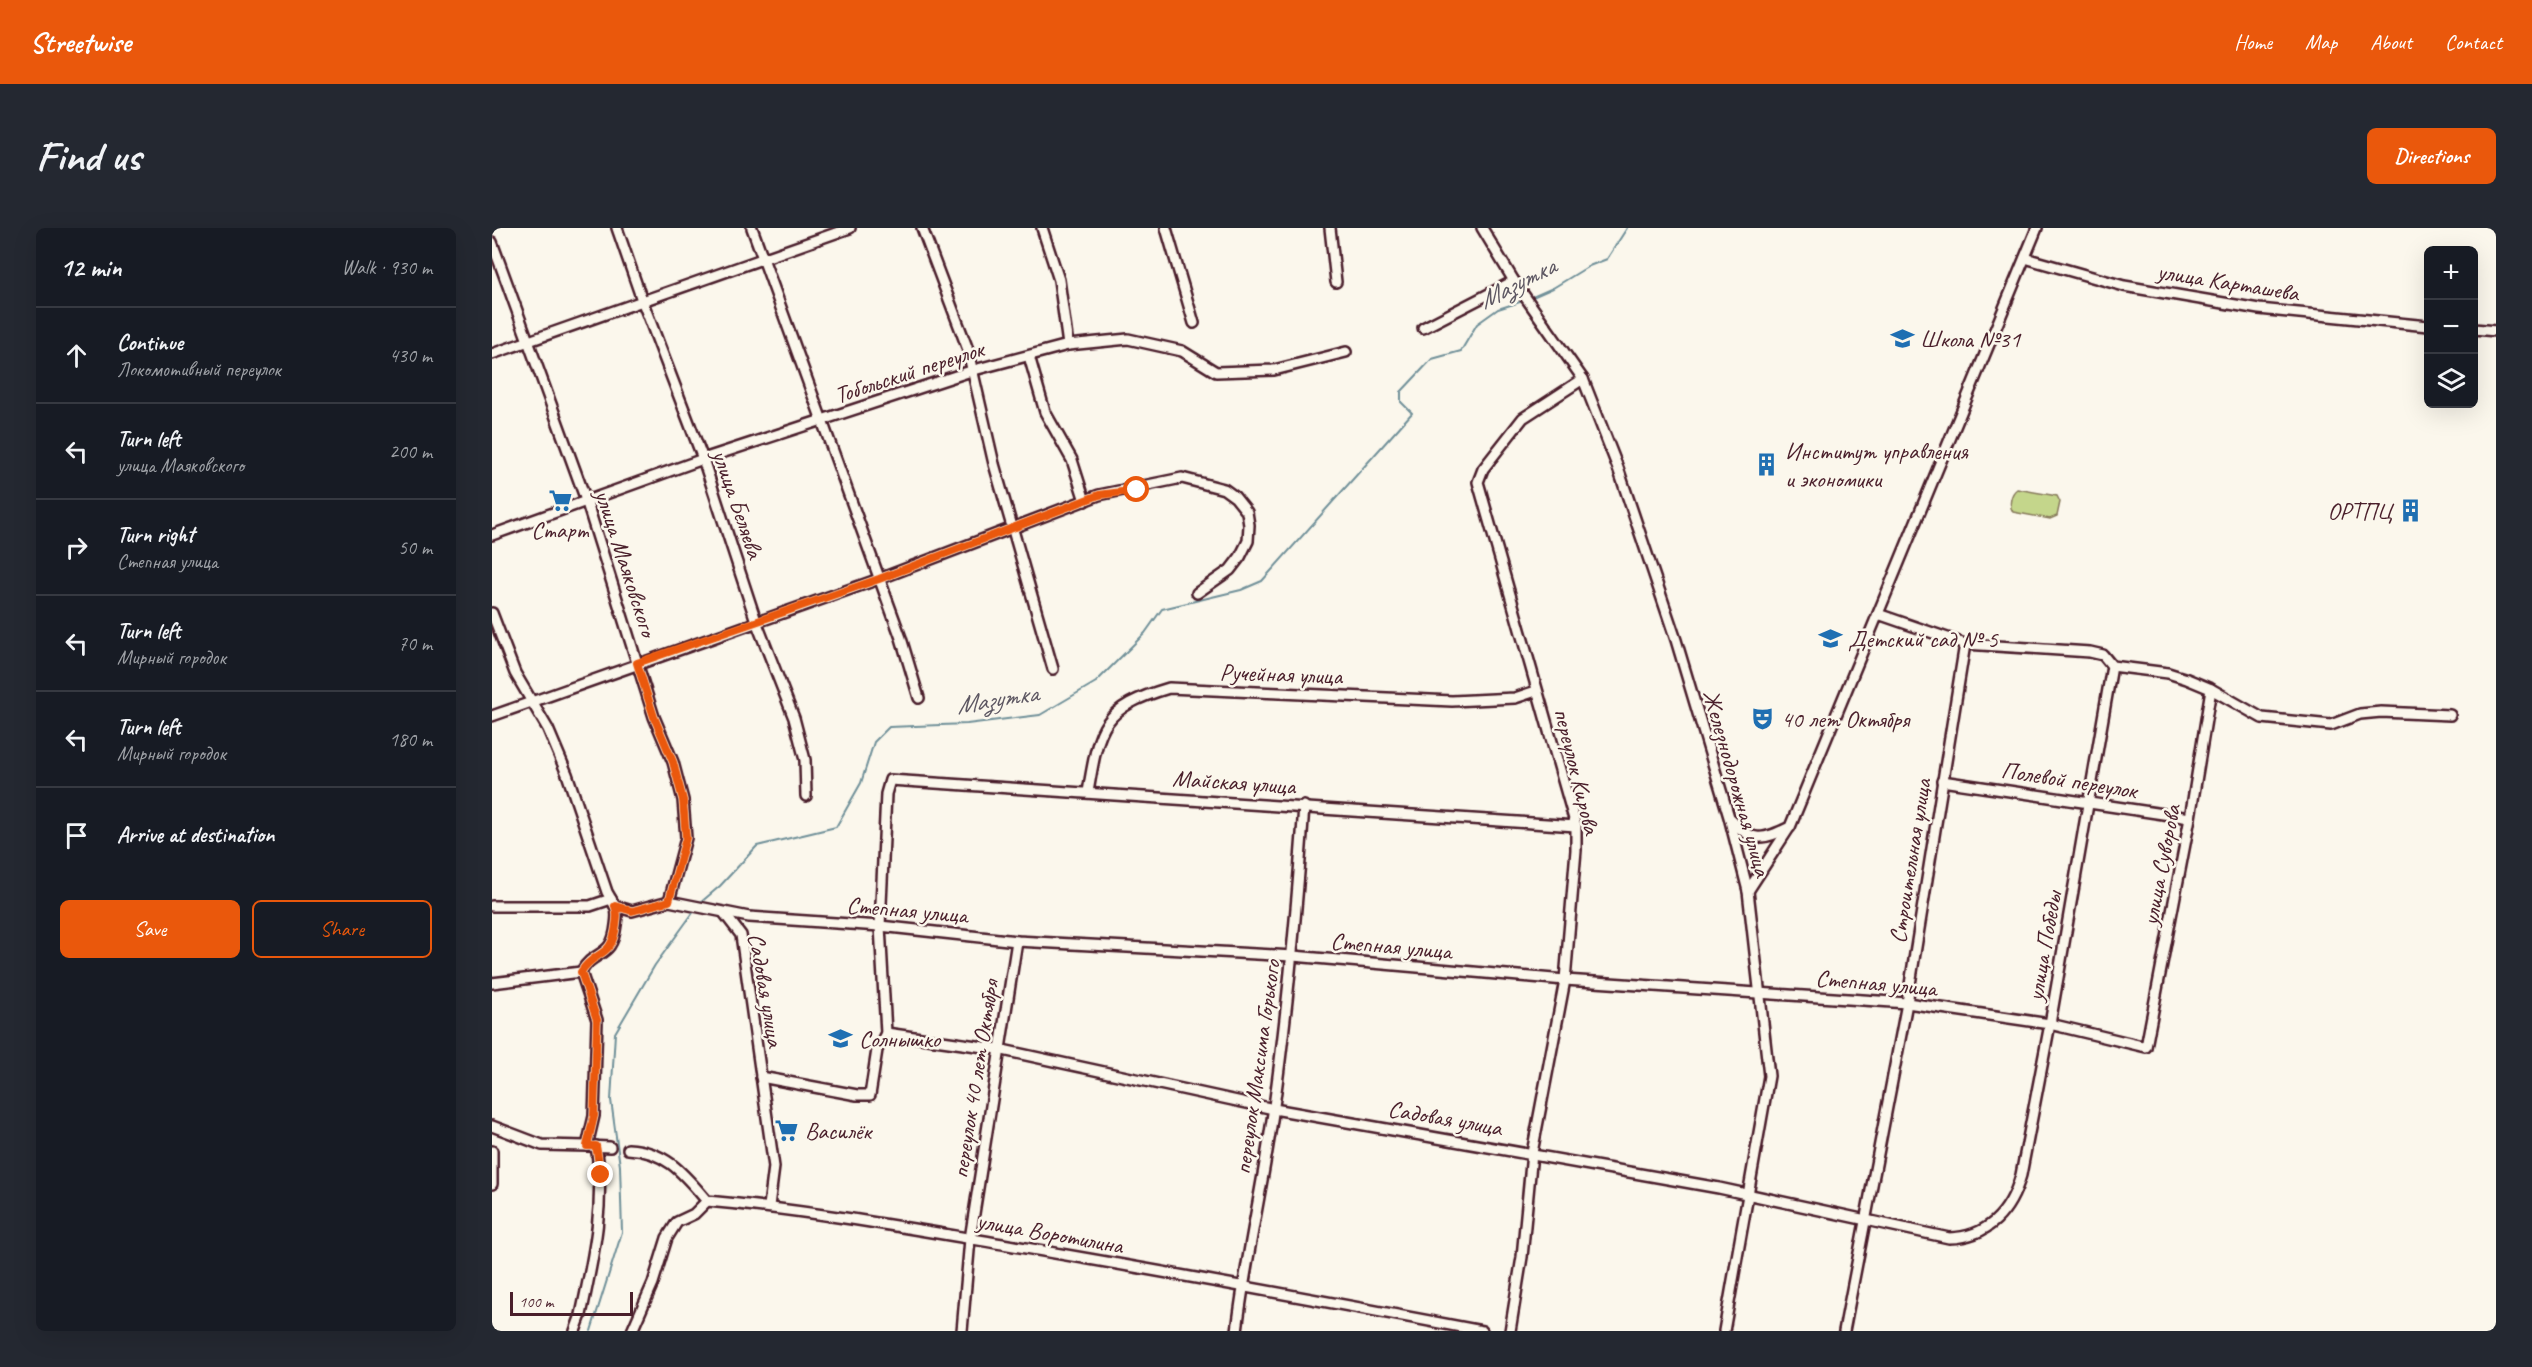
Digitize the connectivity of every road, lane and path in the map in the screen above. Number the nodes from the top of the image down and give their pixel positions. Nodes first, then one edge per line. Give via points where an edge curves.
1 (617, 228) edge
2 (752, 228) edge
3 (850, 228) edge
4 (922, 228) edge
5 (1042, 228) edge
6 (1166, 228) edge
7 (1330, 228) edge
8 (1482, 228) edge
9 (2037, 228) edge
10 (492, 242) edge
11 (2025, 258) junction
12 (764, 259) junction
13 (1514, 281) junction
14 (1336, 282) dead end
15 (642, 300) junction
16 (1194, 322) dead end
17 (2424, 326) edge
18 (1423, 328) dead end
19 (2478, 329) edge
20 (2496, 331) edge
21 (530, 340) junction
22 (1068, 345) junction
23 (1346, 352) dead end
24 (492, 354) edge
25 (1029, 356) junction
26 (974, 370) junction
27 (1583, 379) junction
28 (823, 420) junction
29 (703, 459) junction
30 (1085, 501) junction
31 (587, 503) junction
32 (1013, 529) junction
33 (492, 535) edge
34 (879, 579) junction
35 (1197, 593) dead end
36 (492, 613) edge
37 (1878, 615) junction
38 (756, 621) junction
39 (1965, 644) junction
40 (637, 663) junction
41 (2112, 666) junction
42 (1053, 669) dead end
43 (2211, 689) junction
44 (1536, 691) junction
45 (919, 698) dead end
46 (529, 700) junction
47 (2450, 715) dead end
48 (492, 716) edge
49 (890, 780) joint
50 (1942, 781) junction
51 (1088, 792) junction
52 (806, 796) dead end
53 (2090, 802) junction
54 (1304, 806) junction
55 (1729, 817) junction
56 (2190, 818) junction
57 (1576, 826) junction
58 (1790, 827) junction
59 (1748, 891) junction
60 (669, 901) junction
61 (613, 902) junction
62 (492, 906) edge
63 (724, 913) junction
64 (880, 926) junction
65 (1017, 940) junction
66 (1293, 957) junction
67 (581, 972) junction
68 (1566, 980) junction
69 (492, 982) edge
70 (1760, 993) junction
71 (1907, 1004) junction
72 (2050, 1024) junction
73 (886, 1033) junction
74 (2146, 1047) joint
75 (998, 1049) junction
76 (761, 1077) junction
77 (1274, 1109) junction
78 (492, 1126) edge
79 (591, 1146) junction
80 (610, 1147) dead end
81 (628, 1149) dead end
82 (492, 1151) edge
83 (1532, 1153) junction
84 (492, 1184) edge
85 (1747, 1194) junction
86 (706, 1201) junction
87 (769, 1206) junction
88 (1866, 1221) junction
89 (1993, 1223) joint
90 (970, 1239) junction
91 (1242, 1285) junction
92 (575, 1331) edge
93 (632, 1331) edge
94 (962, 1331) edge
95 (1237, 1331) edge
96 (1482, 1331) edge
97 (1510, 1331) edge
98 (1724, 1331) edge
99 (1844, 1331) edge

1 - 15 street, улица Беляева
2 - 12 street
3 - 12 street
4 - 26 street
5 - 22 street via 1059,280
6 - 16 street
7 - 14 street
8 - 13 street, Железнодорожная улица
9 - 11 street
10 - 21 street, улица Маяковского
11 - 17 street, улица Карташева via 2124,286 2259,309
11 - 37 street
12 - 15 street
12 - 28 street
13 - 18 street
13 - 27 street, Железнодорожная улица
15 - 21 street
15 - 29 street, улица Беляева
19 - 20 street
21 - 24 street
21 - 31 street, улица Маяковского
22 - 23 street, Тобольский переулок via 1128,339 1182,351 1216,372 1274,370
22 - 25 street, Тобольский переулок
25 - 26 street, Тобольский переулок
25 - 30 street via 1045,412 1072,460
26 - 28 street, Тобольский переулок
26 - 32 street
27 - 44 street, переулок Кирова via 1523,418 1478,482
27 - 55 street, Железнодорожная улица via 1618,468 1676,640
28 - 29 street, Тобольский переулок
28 - 34 street
29 - 31 street, Тобольский переулок
29 - 38 street, улица Беляева
30 - 32 street
30 - 35 street via 1182,478 1224,489 1235,496 1247,512 1248,541 1230,570
31 - 33 street, Тобольский переулок
31 - 40 street, улица Маяковского
32 - 34 street
32 - 42 street
34 - 38 street
34 - 45 street
36 - 46 street via 514,673
37 - 39 street
37 - 58 street
38 - 40 street
38 - 52 street, улица Беляева via 794,718 805,760
39 - 41 street via 2090,652 2103,655
39 - 50 street, Строительная улица
40 - 46 street
40 - 60 street, улица Маяковского via 683,800 686,838
41 - 43 street via 2168,673
41 - 53 street, улица Победы
43 - 47 street via 2262,718 2331,724 2381,712
43 - 56 street, улица Суворова
44 - 51 street, Ручейная улица via 1515,698 1452,701 1169,688 1143,696 1105,723 1095,751
44 - 57 street, переулок Кирова
46 - 48 street
46 - 61 street via 548,729 567,774
49 - 51 street, Майская улица
49 - 64 street, Садовая улица via 886,794
50 - 53 street, Полевой переулок
50 - 71 street, Строительная улица
51 - 54 street, Майская улица
53 - 56 street, Полевой переулок
53 - 72 street, улица Победы
54 - 57 street, Майская улица
54 - 66 street, переулок Максима Горького
55 - 58 street via 1747,835 1760,838
55 - 59 street, Железнодорожная улица
56 - 74 street, улица Суворова
57 - 68 street, переулок Кирова
58 - 59 street
59 - 70 street, Железнодорожная улица
60 - 61 street, Степная улица via 632,911
60 - 63 street, Степная улица
61 - 62 street via 590,906
61 - 67 street via 618,911 614,941 605,953 587,962
63 - 64 street, Степная улица
63 - 76 street, Садовая улица via 741,935
64 - 65 street, Степная улица
64 - 73 street, Садовая улица
65 - 66 street, Степная улица
65 - 75 street, переулок 40 лет Октября
66 - 68 street, Степная улица
66 - 77 street, переулок Максима Горького
67 - 69 street
67 - 79 street via 597,1020
68 - 70 street, Степная улица
68 - 83 street, переулок Кирова
70 - 71 street, Степная улица
70 - 85 street, Железнодорожная улица via 1769,1076
71 - 72 street, Степная улица
71 - 88 street, Строительная улица
72 - 74 street, Степная улица
72 - 89 street, улица Победы via 2016,1194
73 - 75 street, Садовая улица
73 - 76 street, Садовая улица via 877,1050 870,1095
75 - 77 street, Садовая улица
75 - 90 street, переулок 40 лет Октября
76 - 87 street, Садовая улица via 774,1167
77 - 83 street, Садовая улица
77 - 91 street, переулок Максима Горького
78 - 79 street via 542,1145
79 - 80 street
79 - 92 street via 601,1175 600,1211
81 - 86 street via 662,1156
82 - 84 street
83 - 85 street, Садовая улица
83 - 97 street, переулок Кирова
85 - 88 street, Садовая улица
85 - 98 street, Железнодорожная улица
86 - 87 street, улица Воротилина
86 - 93 street via 694,1214 677,1222 667,1238
87 - 90 street, улица Воротилина
88 - 89 street, Садовая улица via 1949,1238 1965,1238
88 - 99 street, Строительная улица
90 - 91 street, улица Воротилина
90 - 94 street, переулок 40 лет Октября
91 - 95 street, переулок Максима Горького
91 - 96 street, улица Воротилина

